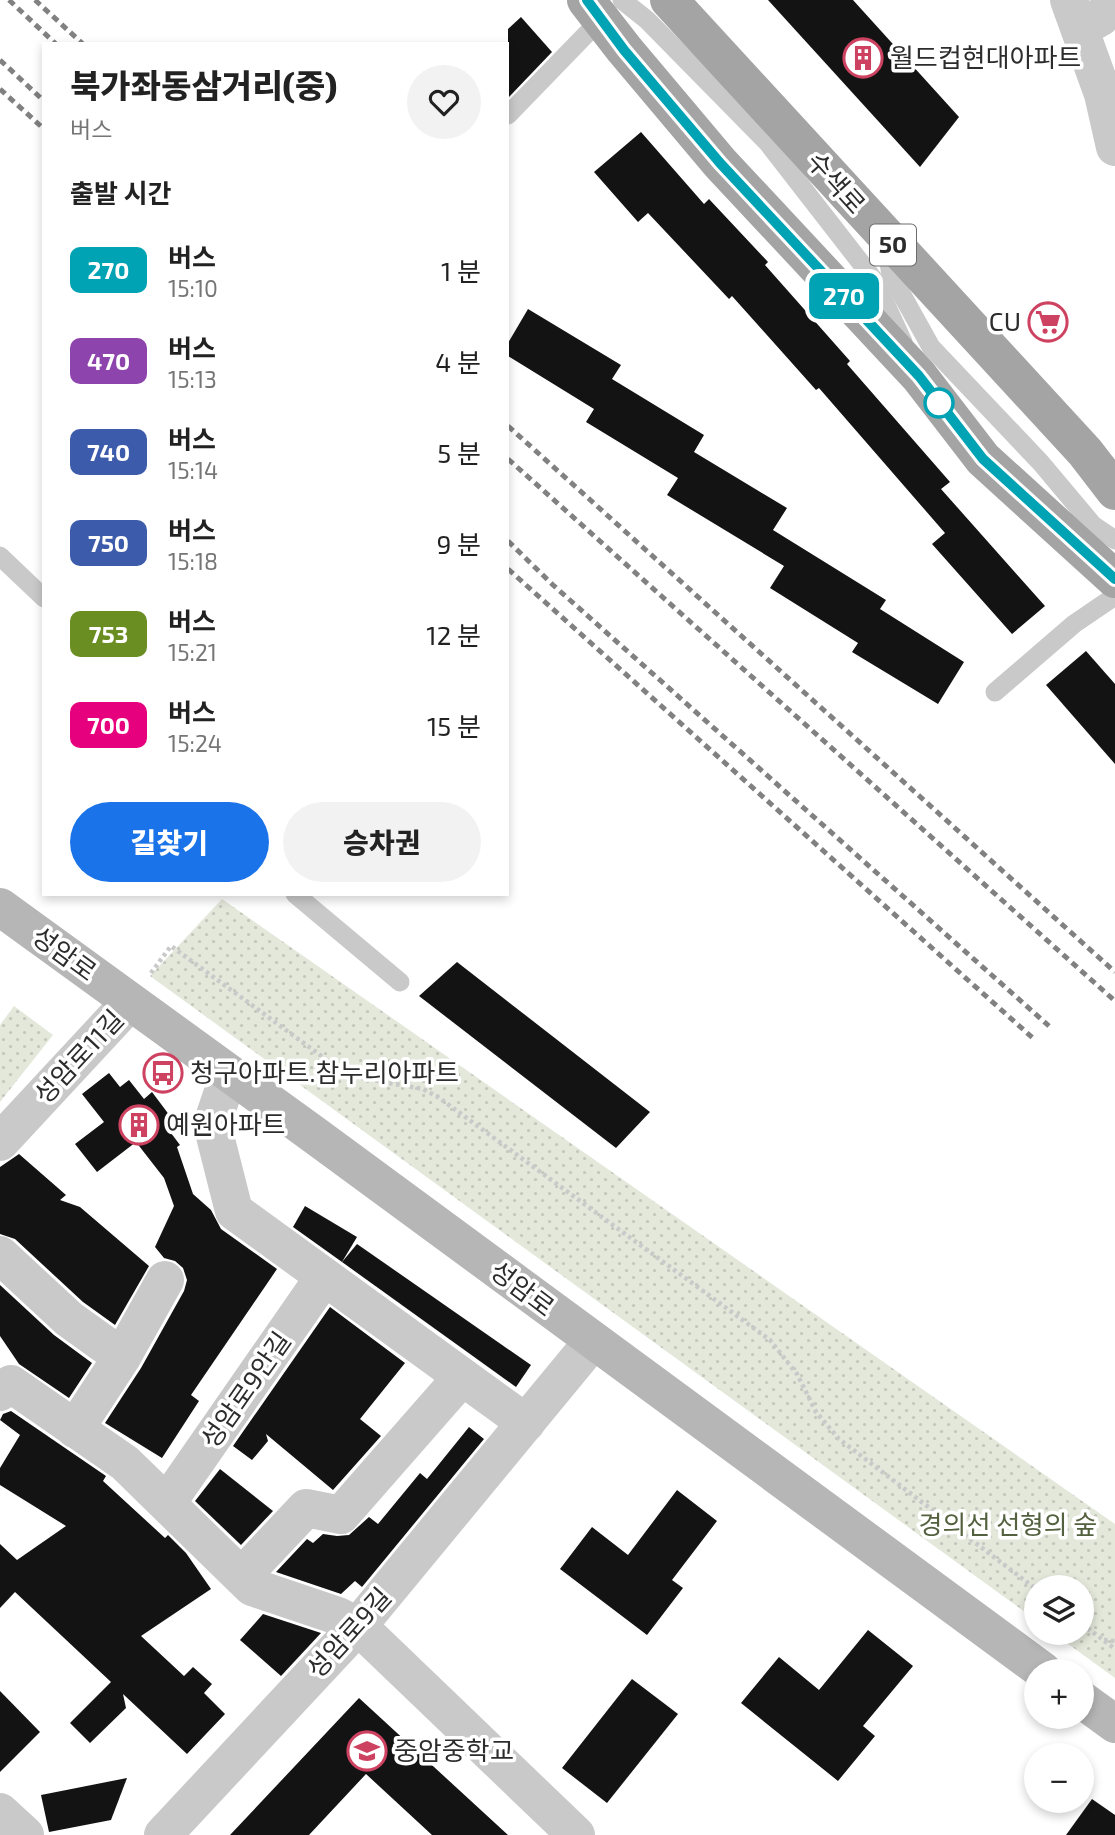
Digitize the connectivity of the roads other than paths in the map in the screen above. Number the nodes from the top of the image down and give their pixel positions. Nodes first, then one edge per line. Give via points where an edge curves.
1 (669, 0) edge
2 (1115, 1) edge
3 (603, 6) edge
4 (1075, 15) edge
5 (509, 114) edge
6 (1115, 147) edge
7 (885, 236) junction
8 (1111, 476) edge
9 (1115, 540) edge
10 (0, 556) edge
11 (1115, 579) edge
12 (42, 596) edge
13 (1115, 596) edge
14 (995, 692) dead end
15 (297, 896) edge
16 (0, 907) edge
17 (400, 982) dead end
18 (130, 1002) junction
19 (229, 1074) junction
20 (0, 1142) edge
21 (0, 1255) edge
22 (324, 1277) junction
23 (165, 1280) dead end
24 (593, 1341) junction
25 (122, 1357) junction
26 (462, 1377) junction
27 (0, 1392) edge
28 (526, 1423) junction
29 (75, 1429) junction
30 (167, 1503) junction
31 (242, 1576) junction
32 (358, 1626) junction
33 (1027, 1659) edge
34 (1094, 1709) edge
35 (1115, 1724) edge
36 (0, 1812) edge
37 (24, 1835) edge
38 (163, 1835) edge
39 (576, 1835) edge

1 - 7 main road, 수색로 / 50
2 - 4 street via 1101,17
3 - 5 lane
3 - 11 main road via 624,50 720,163 919,376 983,459
4 - 6 street via 1103,94
7 - 8 main road, 수색로 / 50
7 - 9 lane via 891,275 931,347 1093,525
10 - 12 lane
13 - 14 lane via 1074,624
15 - 17 lane
16 - 18 main road, 성암로
18 - 19 main road, 성암로
18 - 20 street, 성암로11길
19 - 22 street via 212,1124 234,1211
19 - 24 main road, 성암로
21 - 25 street via 69,1319
22 - 26 street
22 - 30 street, 성암로9안길
23 - 25 street
24 - 28 street, 성암로9길
24 - 33 main road, 성암로
25 - 29 street
26 - 28 street
26 - 31 street via 341,1515 306,1508
27 - 29 street via 10,1384
28 - 32 street, 성암로9길
29 - 30 street via 125,1463
30 - 31 street
31 - 32 street via 252,1587
32 - 38 street, 성암로9길
32 - 39 street
34 - 35 main road
36 - 37 street

